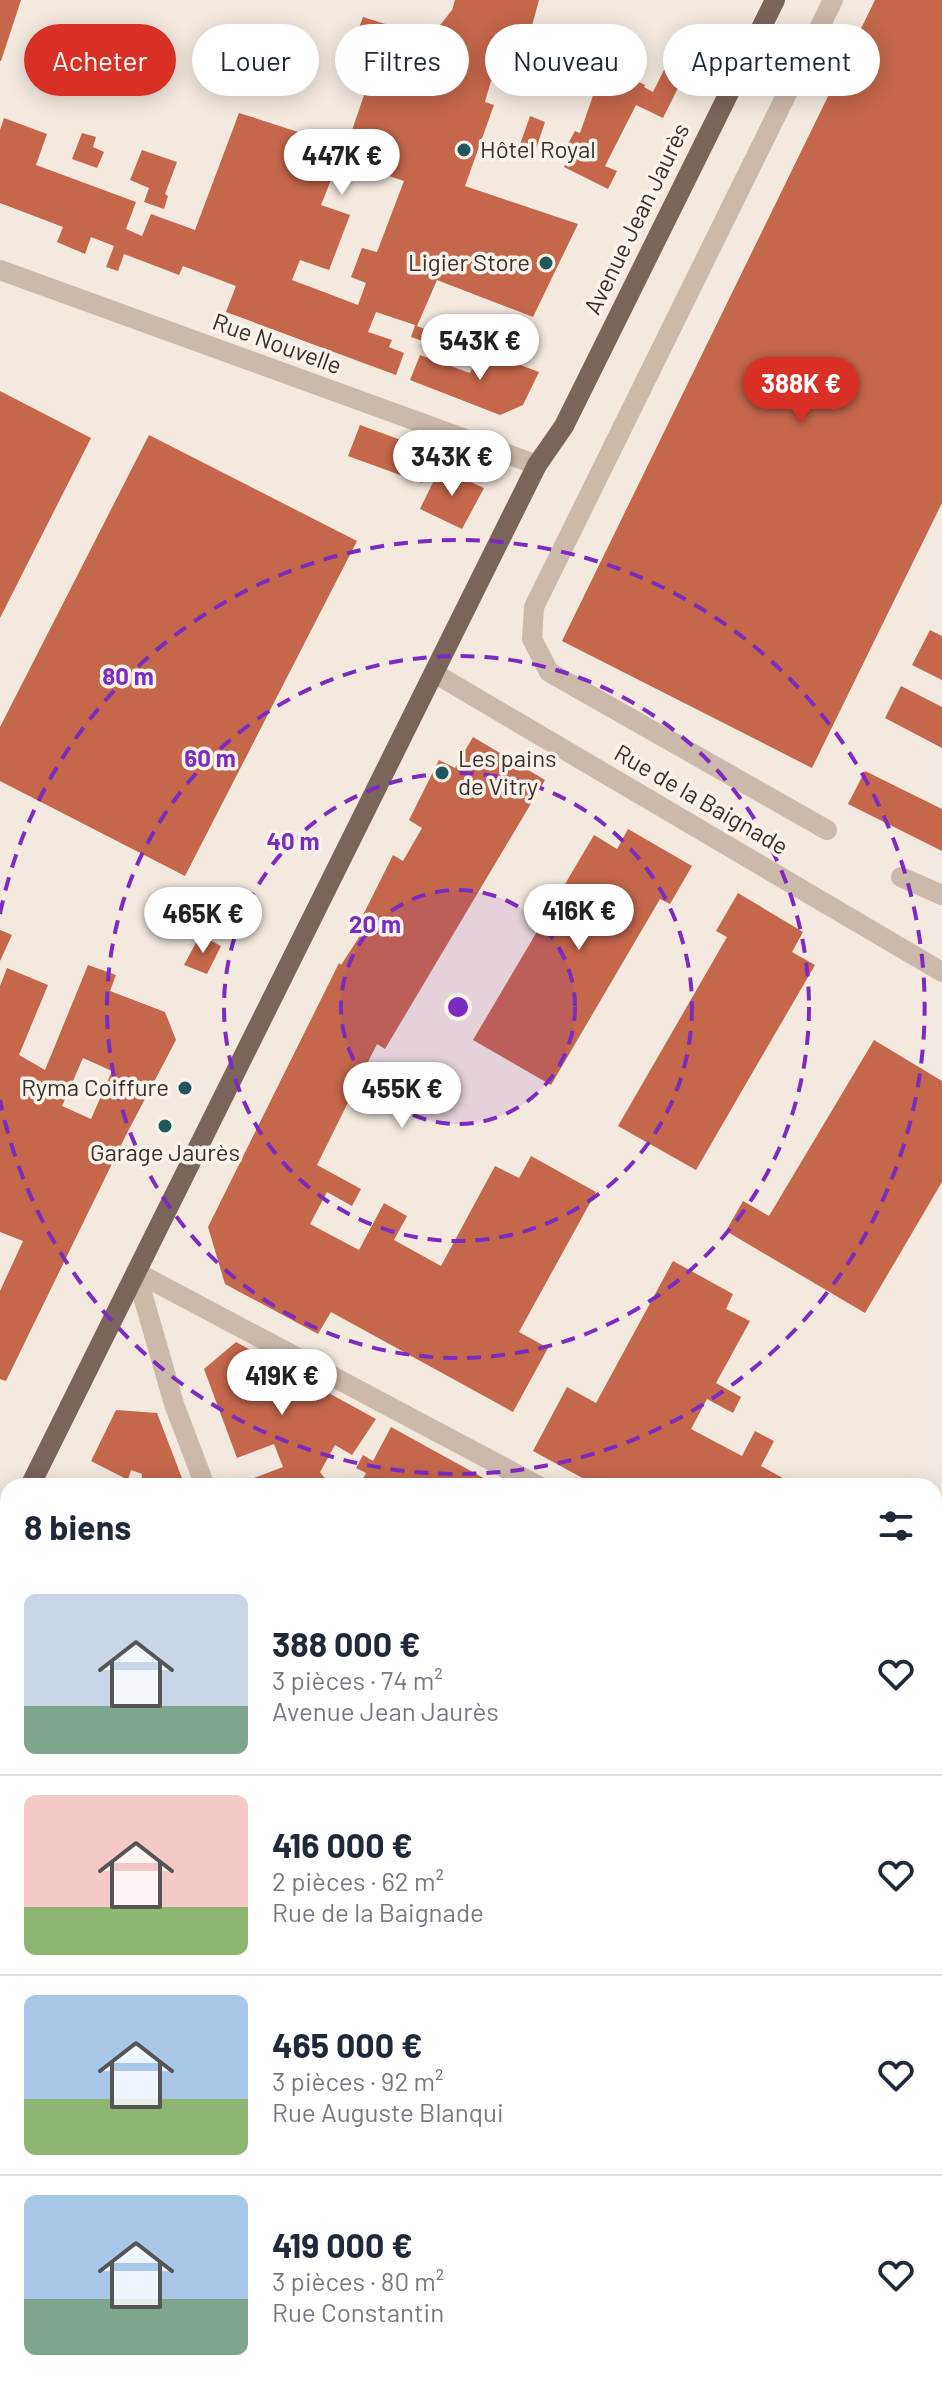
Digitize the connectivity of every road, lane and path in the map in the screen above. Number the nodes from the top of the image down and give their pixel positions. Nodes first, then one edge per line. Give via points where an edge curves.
1 (775, 0) edge
2 (833, 0) edge
3 (0, 270) edge
4 (537, 465) junction
5 (434, 673) junction
6 (827, 830) dead end
7 (901, 877) dead end
8 (942, 895) edge
9 (942, 972) edge
10 (136, 1272) junction
11 (34, 1478) edge
12 (202, 1478) edge
13 (524, 1478) edge

1 - 4 main road, Avenue Jean Jaurès via 564,426
2 - 6 street via 534,607 532,639 549,672
3 - 4 street, Rue Nouvelle
4 - 5 main road, Avenue Jean Jaurès
5 - 9 street, Rue de la Baignade
5 - 10 main road, Avenue Jean Jaurès
7 - 8 street
10 - 11 main road, Avenue Jean Jaurès
10 - 12 street via 174,1404
10 - 13 street

